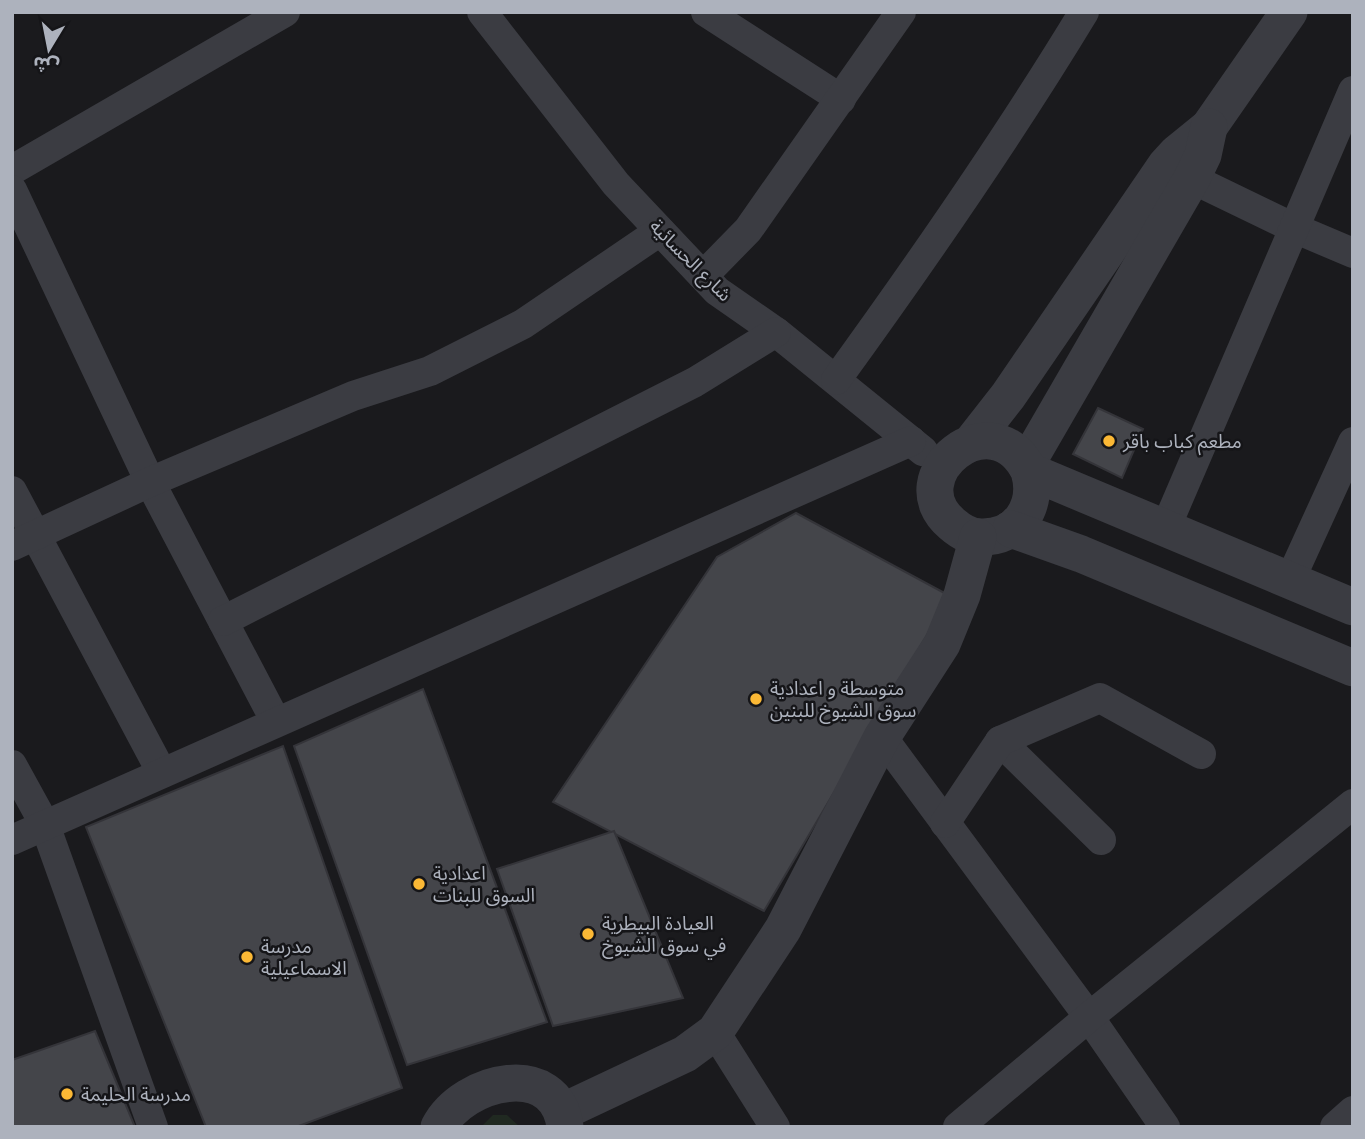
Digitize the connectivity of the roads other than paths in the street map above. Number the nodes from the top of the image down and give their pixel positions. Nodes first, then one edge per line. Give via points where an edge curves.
1 (285, 12) edge
2 (482, 12) edge
3 (706, 12) edge
4 (901, 12) edge
5 (1084, 12) edge
6 (1289, 12) edge
7 (1353, 91) edge
8 (841, 99) junction
9 (12, 170) edge
10 (1179, 173) junction
11 (12, 190) edge
12 (1294, 228) junction
13 (660, 231) junction
14 (1353, 253) edge
15 (703, 276) junction
16 (776, 332) junction
17 (836, 380) junction
18 (911, 441) junction
19 (972, 442) junction
20 (1353, 443) edge
21 (941, 466) junction
22 (1028, 468) junction
23 (150, 482) junction
24 (12, 491) edge
25 (1166, 527) junction
26 (995, 533) junction
27 (23, 540) edge
28 (1290, 580) junction
29 (1353, 607) edge
30 (223, 621) junction
31 (1353, 668) edge
32 (276, 722) junction
33 (882, 737) junction
34 (1000, 741) junction
35 (1201, 754) dead end
36 (12, 765) edge
37 (162, 773) junction
38 (1353, 804) edge
39 (946, 823) junction
40 (45, 825) junction
41 (1101, 839) dead end
42 (12, 840) edge
43 (1089, 1017) junction
44 (715, 1032) junction
45 (1353, 1111) edge
46 (563, 1119) edge
47 (153, 1127) edge
48 (439, 1127) edge
49 (775, 1127) edge
50 (958, 1127) edge
51 (1165, 1127) edge
52 (1335, 1127) edge

1 - 9 street
2 - 13 street, شارع الحسائية via 616,184
3 - 8 street
4 - 8 street
5 - 17 street via 920,264
6 - 10 street via 1209,127 1203,155
7 - 12 street
8 - 15 street via 748,230
10 - 12 street
10 - 19 street
10 - 22 street
11 - 23 street
12 - 14 street
12 - 25 street
13 - 15 street, شارع الحسائية
13 - 23 street via 523,324 430,371 353,396
15 - 16 street, شارع الحسائية via 717,292
16 - 17 street, شارع الحسائية
16 - 30 street via 683,388
17 - 18 street, شارع الحسائية
18 - 21 street, شارع الحسائية
18 - 32 street
19 - 21 street via 954,451
19 - 22 street via 1003,444
20 - 28 street
21 - 26 street via 937,502 946,519 960,531
22 - 25 street
22 - 26 street via 1032,497 1021,521
23 - 27 street
23 - 30 street
24 - 27 street
25 - 28 street
26 - 31 street via 1082,554
26 - 33 street via 942,645
27 - 37 street
28 - 29 street
30 - 32 street
32 - 37 street
33 - 39 street
33 - 44 street via 783,929
34 - 35 street via 1100,698
34 - 39 street
34 - 41 street
36 - 40 street
37 - 40 street
38 - 43 street
39 - 43 street
40 - 42 street
40 - 47 street
43 - 50 street
43 - 51 street
44 - 46 street via 685,1054
44 - 49 street
45 - 52 street
46 - 48 street via 553,1100 541,1090 504,1083 466,1096

